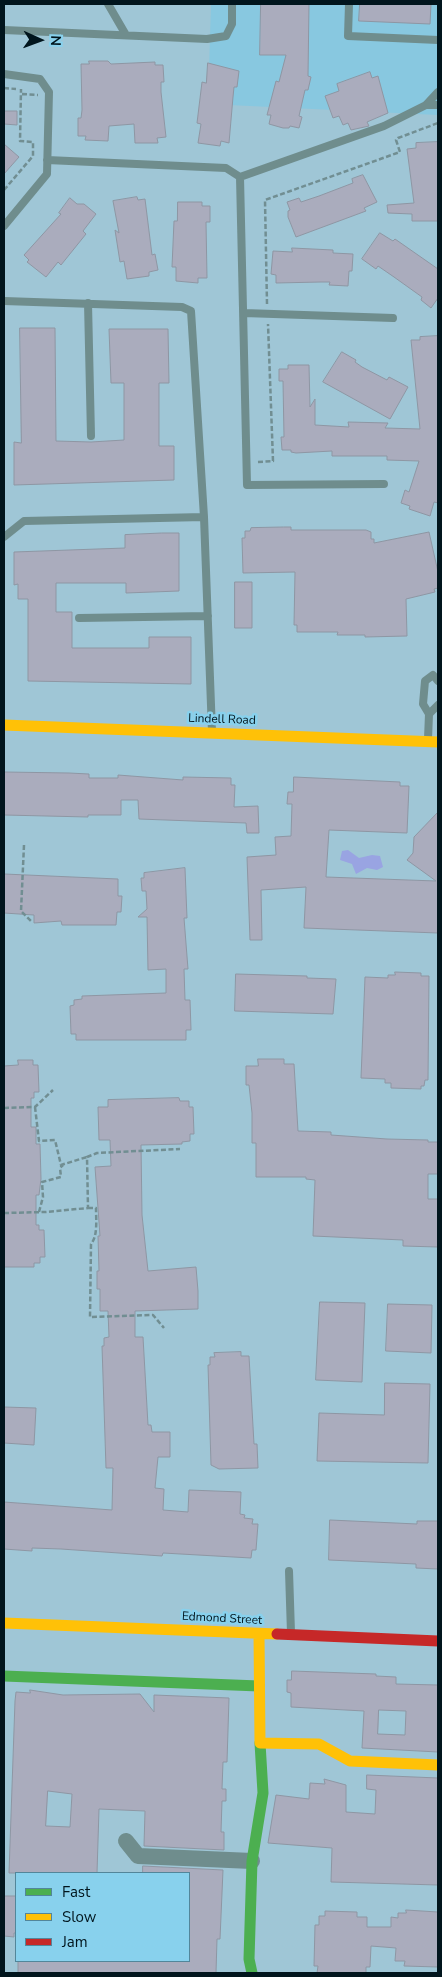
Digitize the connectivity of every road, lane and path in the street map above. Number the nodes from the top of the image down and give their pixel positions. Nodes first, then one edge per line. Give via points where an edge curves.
1 (108, 4) edge
2 (232, 4) edge
3 (349, 4) edge
4 (4, 30) edge
5 (126, 35) junction
6 (438, 40) edge
7 (4, 74) edge
8 (4, 88) edge
9 (438, 92) edge
10 (426, 105) junction
11 (438, 105) edge
12 (438, 123) edge
13 (48, 160) junction
14 (240, 177) junction
15 (4, 190) edge
16 (4, 226) edge
17 (4, 301) edge
18 (88, 304) junction
19 (244, 313) junction
20 (268, 314) junction
21 (393, 318) dead end
22 (91, 436) dead end
23 (247, 462) junction
24 (384, 484) dead end
25 (204, 517) junction
26 (4, 538) edge
27 (208, 616) junction
28 (79, 618) dead end
29 (438, 681) edge
30 (438, 705) edge
31 (429, 714) junction
32 (4, 725) edge
33 (212, 733) junction
34 (433, 742) edge
35 (24, 846) dead end
36 (31, 921) dead end
37 (53, 1090) dead end
38 (35, 1107) junction
39 (4, 1108) edge
40 (180, 1150) dead end
41 (87, 1157) junction
42 (63, 1165) junction
43 (88, 1208) junction
44 (40, 1212) junction
45 (4, 1213) edge
46 (164, 1328) dead end
47 (289, 1572) dead end
48 (4, 1623) edge
49 (259, 1634) junction
50 (291, 1635) junction
51 (438, 1641) edge
52 (4, 1676) edge
53 (259, 1686) junction
54 (260, 1743) junction
55 (438, 1765) edge
56 (126, 1841) dead end
57 (252, 1861) junction
58 (252, 1973) edge

1 - 5 lane
2 - 5 lane via 232,24 226,36 207,39
3 - 6 lane via 348,36
4 - 5 lane
7 - 13 lane via 40,79 49,92
8 - 15 path via 22,89 20,141 33,142 33,156
9 - 10 lane
10 - 11 lane
10 - 14 lane via 384,126
12 - 20 path via 398,138 400,152 265,200
13 - 14 lane via 226,168
13 - 16 lane via 47,174
14 - 19 lane
17 - 18 lane
18 - 22 lane
18 - 25 lane via 182,306 191,311
19 - 20 lane
19 - 23 lane
20 - 21 lane
20 - 23 path via 273,461
23 - 24 lane via 247,485
25 - 26 lane via 24,521
25 - 27 lane
27 - 28 lane
27 - 33 lane
29 - 31 lane via 433,675 425,681 423,704
30 - 31 lane
31 - 34 lane
32 - 33 street, Lindell Road
33 - 34 street, Lindell Road
35 - 36 path via 22,911
37 - 38 path
38 - 39 path
38 - 42 path via 39,1141 55,1140
40 - 41 path via 97,1153
41 - 42 path
41 - 43 path
42 - 44 path via 61,1177 42,1182
43 - 44 path
43 - 46 path via 96,1208 91,1244 90,1317 153,1315
44 - 45 path
47 - 50 lane
48 - 49 street, Edmond Street
49 - 50 street, Edmond Street
49 - 53 street
50 - 51 street, Edmond Street
52 - 53 street
53 - 54 street
54 - 55 street via 319,1744 350,1761
54 - 57 street via 262,1793
56 - 57 street via 138,1856
57 - 58 street

